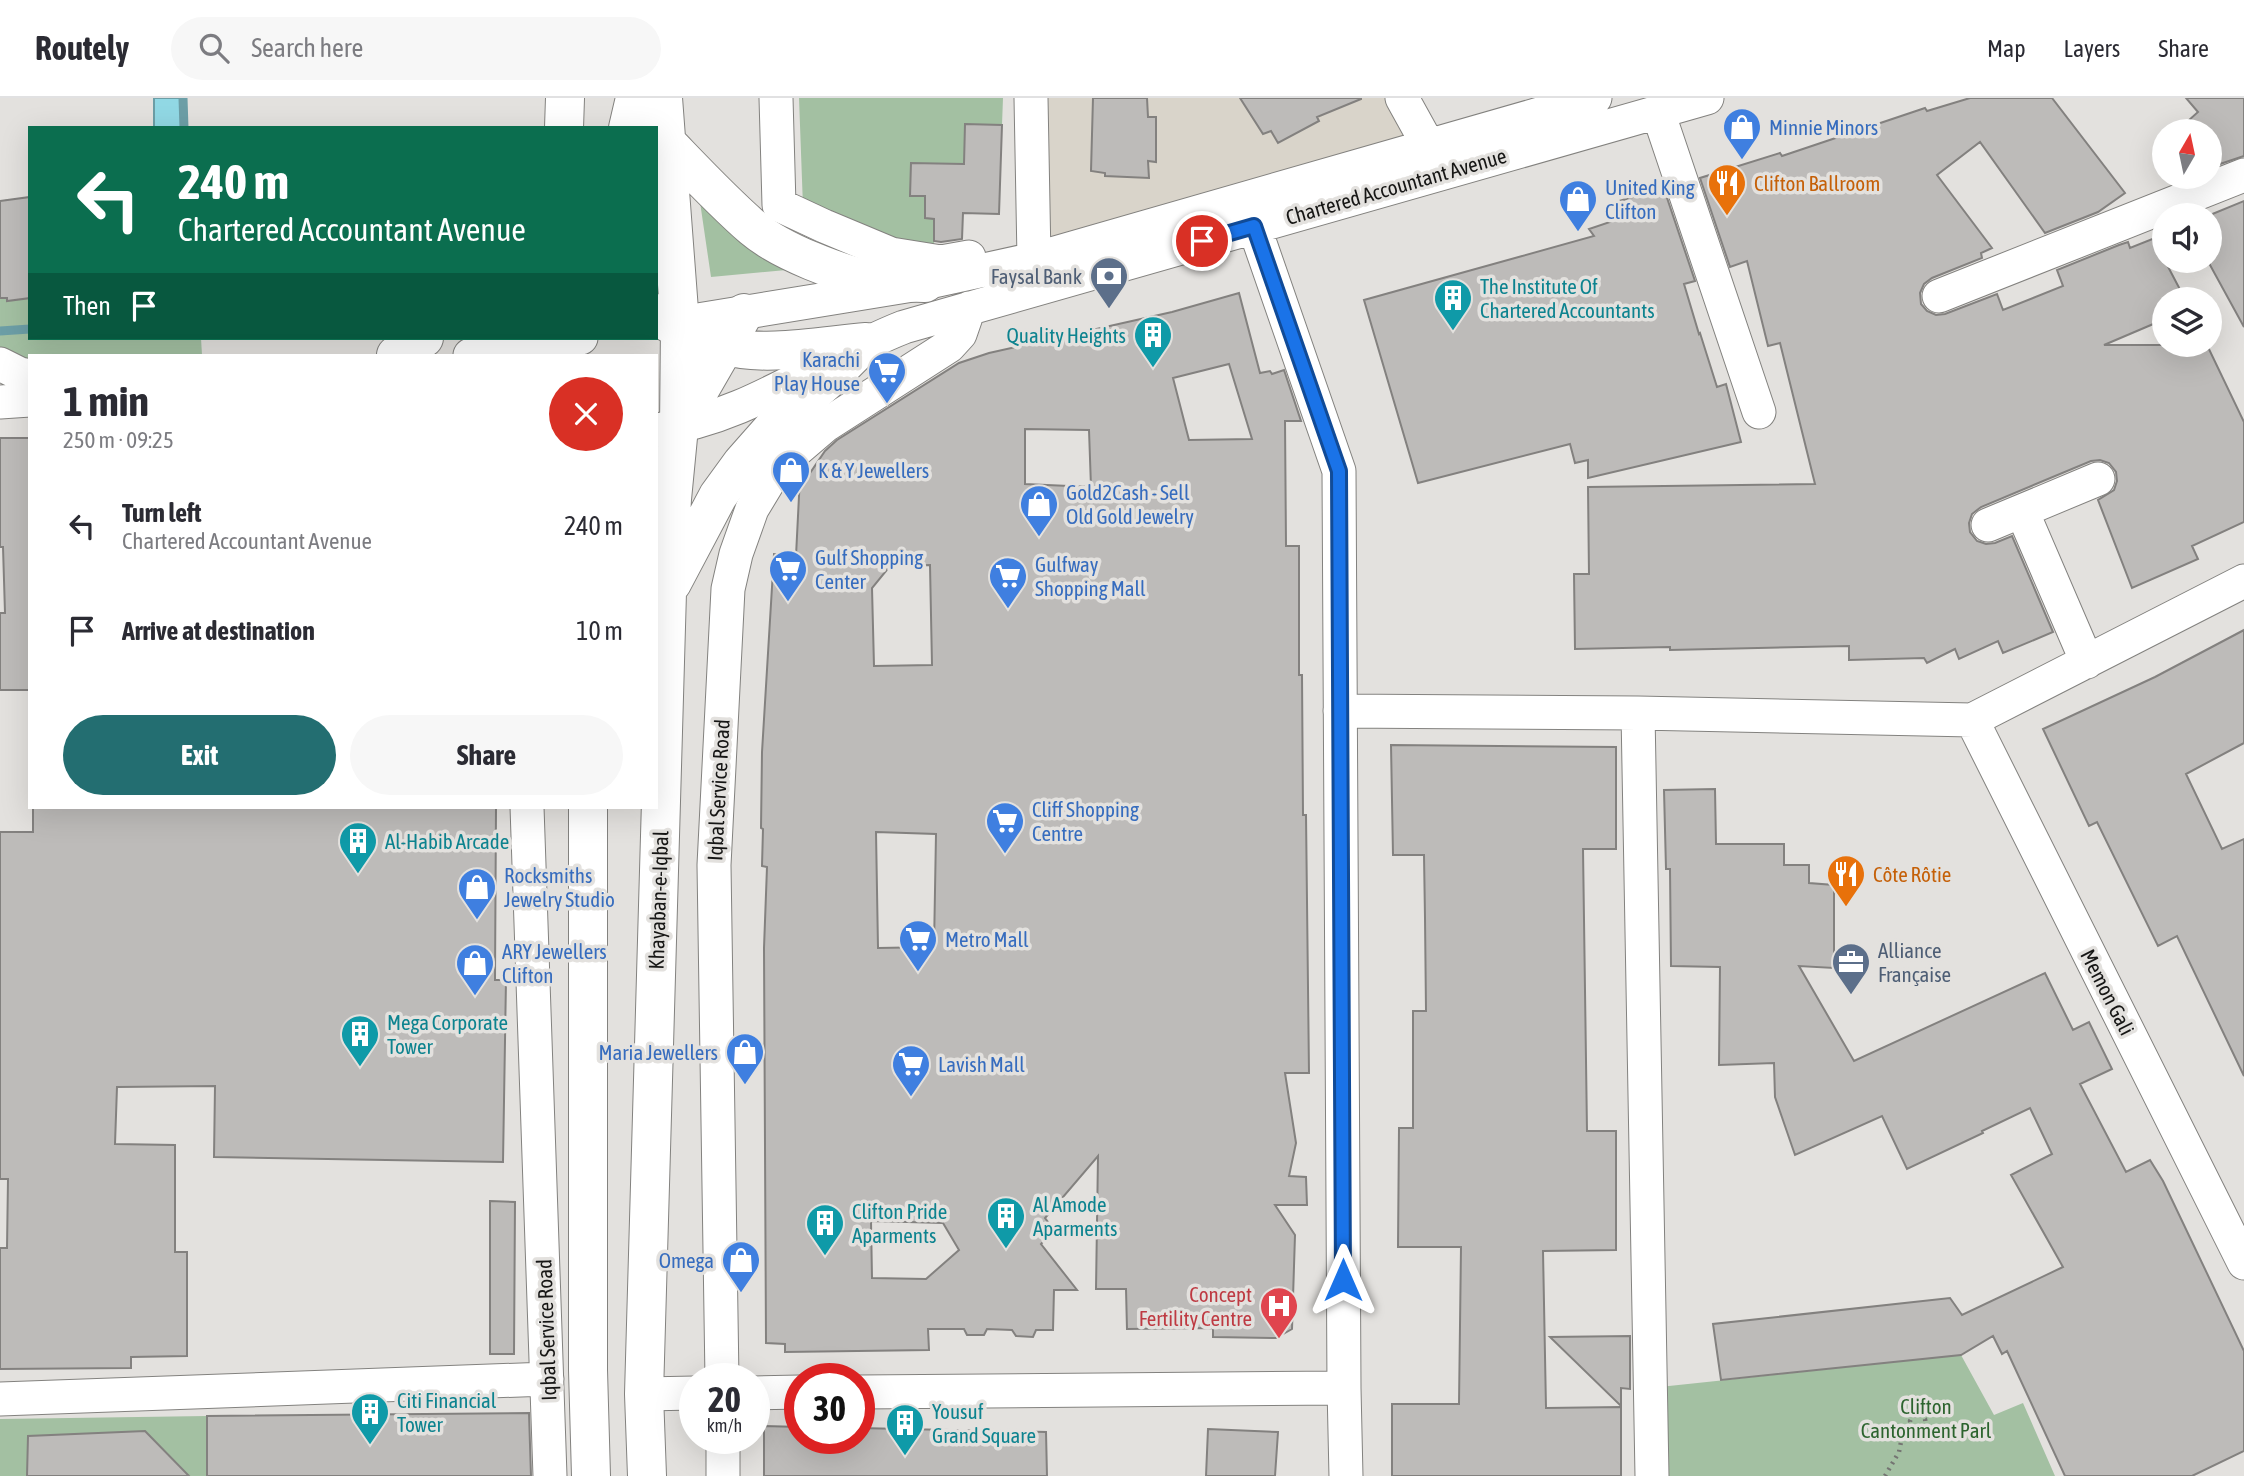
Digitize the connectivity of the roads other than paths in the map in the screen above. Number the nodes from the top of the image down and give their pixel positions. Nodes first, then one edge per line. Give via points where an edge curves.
1 (565, 98) edge
2 (635, 98) edge
3 (663, 98) edge
4 (776, 98) edge
5 (1031, 98) edge
6 (1402, 98) edge
7 (1595, 98) edge
8 (1707, 98) edge
9 (1658, 112) junction
10 (564, 126) edge
11 (628, 126) edge
12 (668, 144) junction
13 (1428, 145) junction
14 (2244, 175) edge
15 (779, 205) junction
16 (1254, 226) junction
17 (781, 246) junction
18 (1037, 263) junction
19 (925, 283) junction
20 (1939, 296) dead end
21 (969, 308) junction
22 (744, 313) junction
23 (664, 321) edge
24 (421, 340) edge
25 (866, 342) junction
26 (562, 344) edge
27 (724, 345) junction
28 (398, 354) edge
29 (478, 354) edge
30 (0, 364) edge
31 (15, 394) edge
32 (1759, 412) dead end
33 (668, 428) edge
34 (2098, 480) dead end
35 (662, 484) edge
36 (2022, 511) junction
37 (1988, 525) dead end
38 (2244, 581) edge
39 (667, 592) junction
40 (2087, 662) junction
41 (1340, 711) junction
42 (1639, 713) junction
43 (1972, 720) junction
44 (527, 809) edge
45 (588, 809) edge
46 (2244, 1263) edge
47 (722, 1363) edge
48 (547, 1379) junction
49 (1344, 1388) junction
50 (875, 1392) edge
51 (679, 1393) edge
52 (644, 1394) junction
53 (0, 1399) edge
54 (723, 1454) edge
55 (550, 1476) edge
56 (591, 1476) edge
57 (647, 1476) edge
58 (723, 1476) edge
59 (1346, 1476) edge
60 (1651, 1476) edge

1 - 10 main road
2 - 11 main road
3 - 12 main road, Khayaban-e-Iqbal
4 - 15 street
5 - 18 street
6 - 13 street
7 - 13 street, Chartered Accountant Avenue
8 - 9 street, Chartered Accountant Avenue
9 - 16 street, Chartered Accountant Avenue
9 - 32 street
12 - 17 main road via 754,229
12 - 23 main road, Khayaban-e-Iqbal
13 - 18 street, Chartered Accountant Avenue
14 - 20 street
15 - 17 street
15 - 18 street via 891,254 941,262
16 - 18 street, Chartered Accountant Avenue
16 - 41 street via 1339,471
17 - 19 main road via 842,272 877,281
18 - 19 street
18 - 21 street
19 - 22 street
21 - 25 street
21 - 47 street, Iqbal Service Road via 960,334 949,346 827,425 778,466 752,509 736,554 728,589 714,865
22 - 23 street
22 - 27 main road
23 - 27 main road
23 - 33 main road, Khayaban-e-Iqbal
24 - 28 main road
25 - 27 main road via 782,350
25 - 33 street via 746,406
25 - 39 main road via 742,463 718,496
26 - 29 street
27 - 33 main road
30 - 31 street via 20,374
33 - 35 main road, Khayaban-e-Iqbal
34 - 36 street
35 - 39 main road, Khayaban-e-Iqbal
36 - 37 street
36 - 40 street
38 - 40 street
39 - 52 main road, Khayaban-e-Iqbal
40 - 43 street
41 - 42 street
41 - 49 street
42 - 43 street
42 - 60 street
43 - 46 street, Memon Gali
44 - 48 street, Iqbal Service Road
45 - 56 main road
48 - 53 street
48 - 55 street, Iqbal Service Road
49 - 50 street
49 - 59 street
51 - 52 street
52 - 57 main road, Khayaban-e-Iqbal
54 - 58 street

